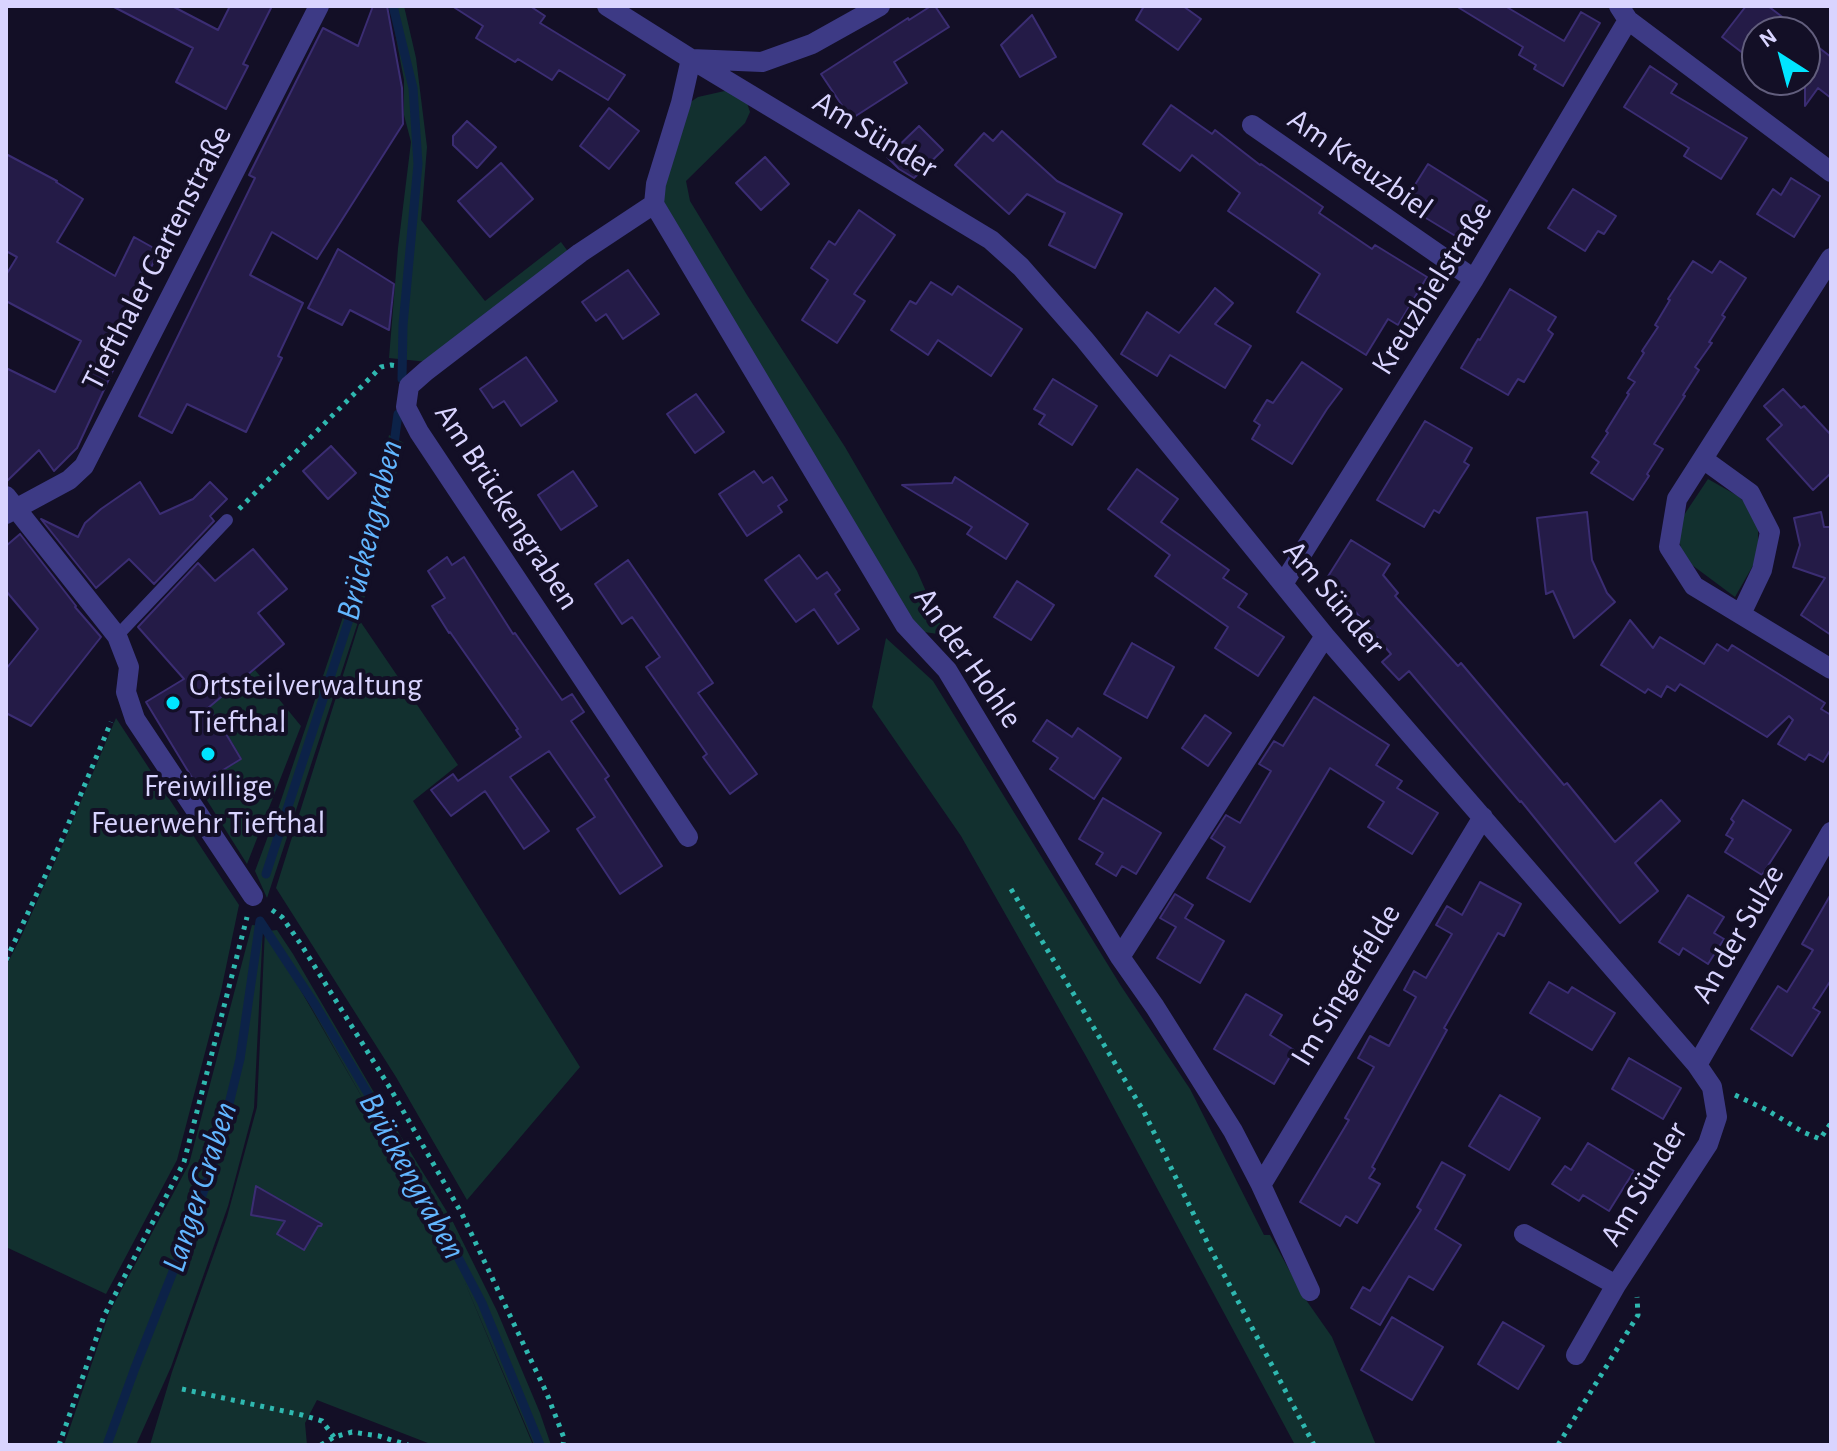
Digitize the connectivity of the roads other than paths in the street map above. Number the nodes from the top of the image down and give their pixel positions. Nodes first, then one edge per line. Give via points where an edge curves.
1 (319, 6) edge
2 (607, 6) edge
3 (880, 6) edge
4 (1623, 13) edge
5 (691, 59) junction
6 (1252, 125) dead end
7 (1831, 172) edge
8 (654, 204) junction
9 (1831, 258) edge
10 (1474, 279) junction
11 (1703, 459) junction
12 (9, 506) edge
13 (227, 520) road end
14 (1283, 584) junction
15 (1741, 614) junction
16 (117, 636) junction
17 (1325, 636) junction
18 (1831, 669) edge
19 (1483, 817) junction
20 (1831, 832) edge
21 (688, 837) dead end
22 (253, 896) road end
23 (1120, 957) junction
24 (1697, 1065) junction
25 (1261, 1185) junction
26 (1524, 1234) dead end
27 (1616, 1285) junction
28 (1310, 1291) dead end
29 (1576, 1355) dead end

1 - 12 street, Tiefthaler Gartenstraße via 84,466 69,480
2 - 5 street, Am Sünder
3 - 5 street via 812,44 762,62
4 - 7 street
4 - 10 street, Kreuzbielstraße
5 - 8 street
5 - 14 street, Am Sünder via 991,240 1085,340
6 - 10 street, Am Kreuzbiel
8 - 21 street, Am Brückengraben via 580,253 426,371 409,386 406,407
8 - 23 street, An der Hohle via 905,625 947,670
9 - 11 street
10 - 14 street, Kreuzbielstraße
11 - 15 street via 1750,493 1770,532 1762,570
11 - 15 street via 1677,499 1669,547 1694,586
12 - 16 street
13 - 16 lane
14 - 17 street, Am Sünder
15 - 18 street
16 - 22 street via 129,667 126,692 135,719
17 - 19 street, Am Sünder
17 - 23 street
19 - 24 street, Am Sünder
19 - 25 street, Im Singerfelde
20 - 24 street, An der Sulze
23 - 25 street, An der Hohle via 1233,1131
24 - 27 street, Am Sünder via 1712,1087 1717,1117 1708,1144
25 - 28 street, An der Hohle
26 - 27 street, Am Sünder
27 - 29 street, Am Sünder

